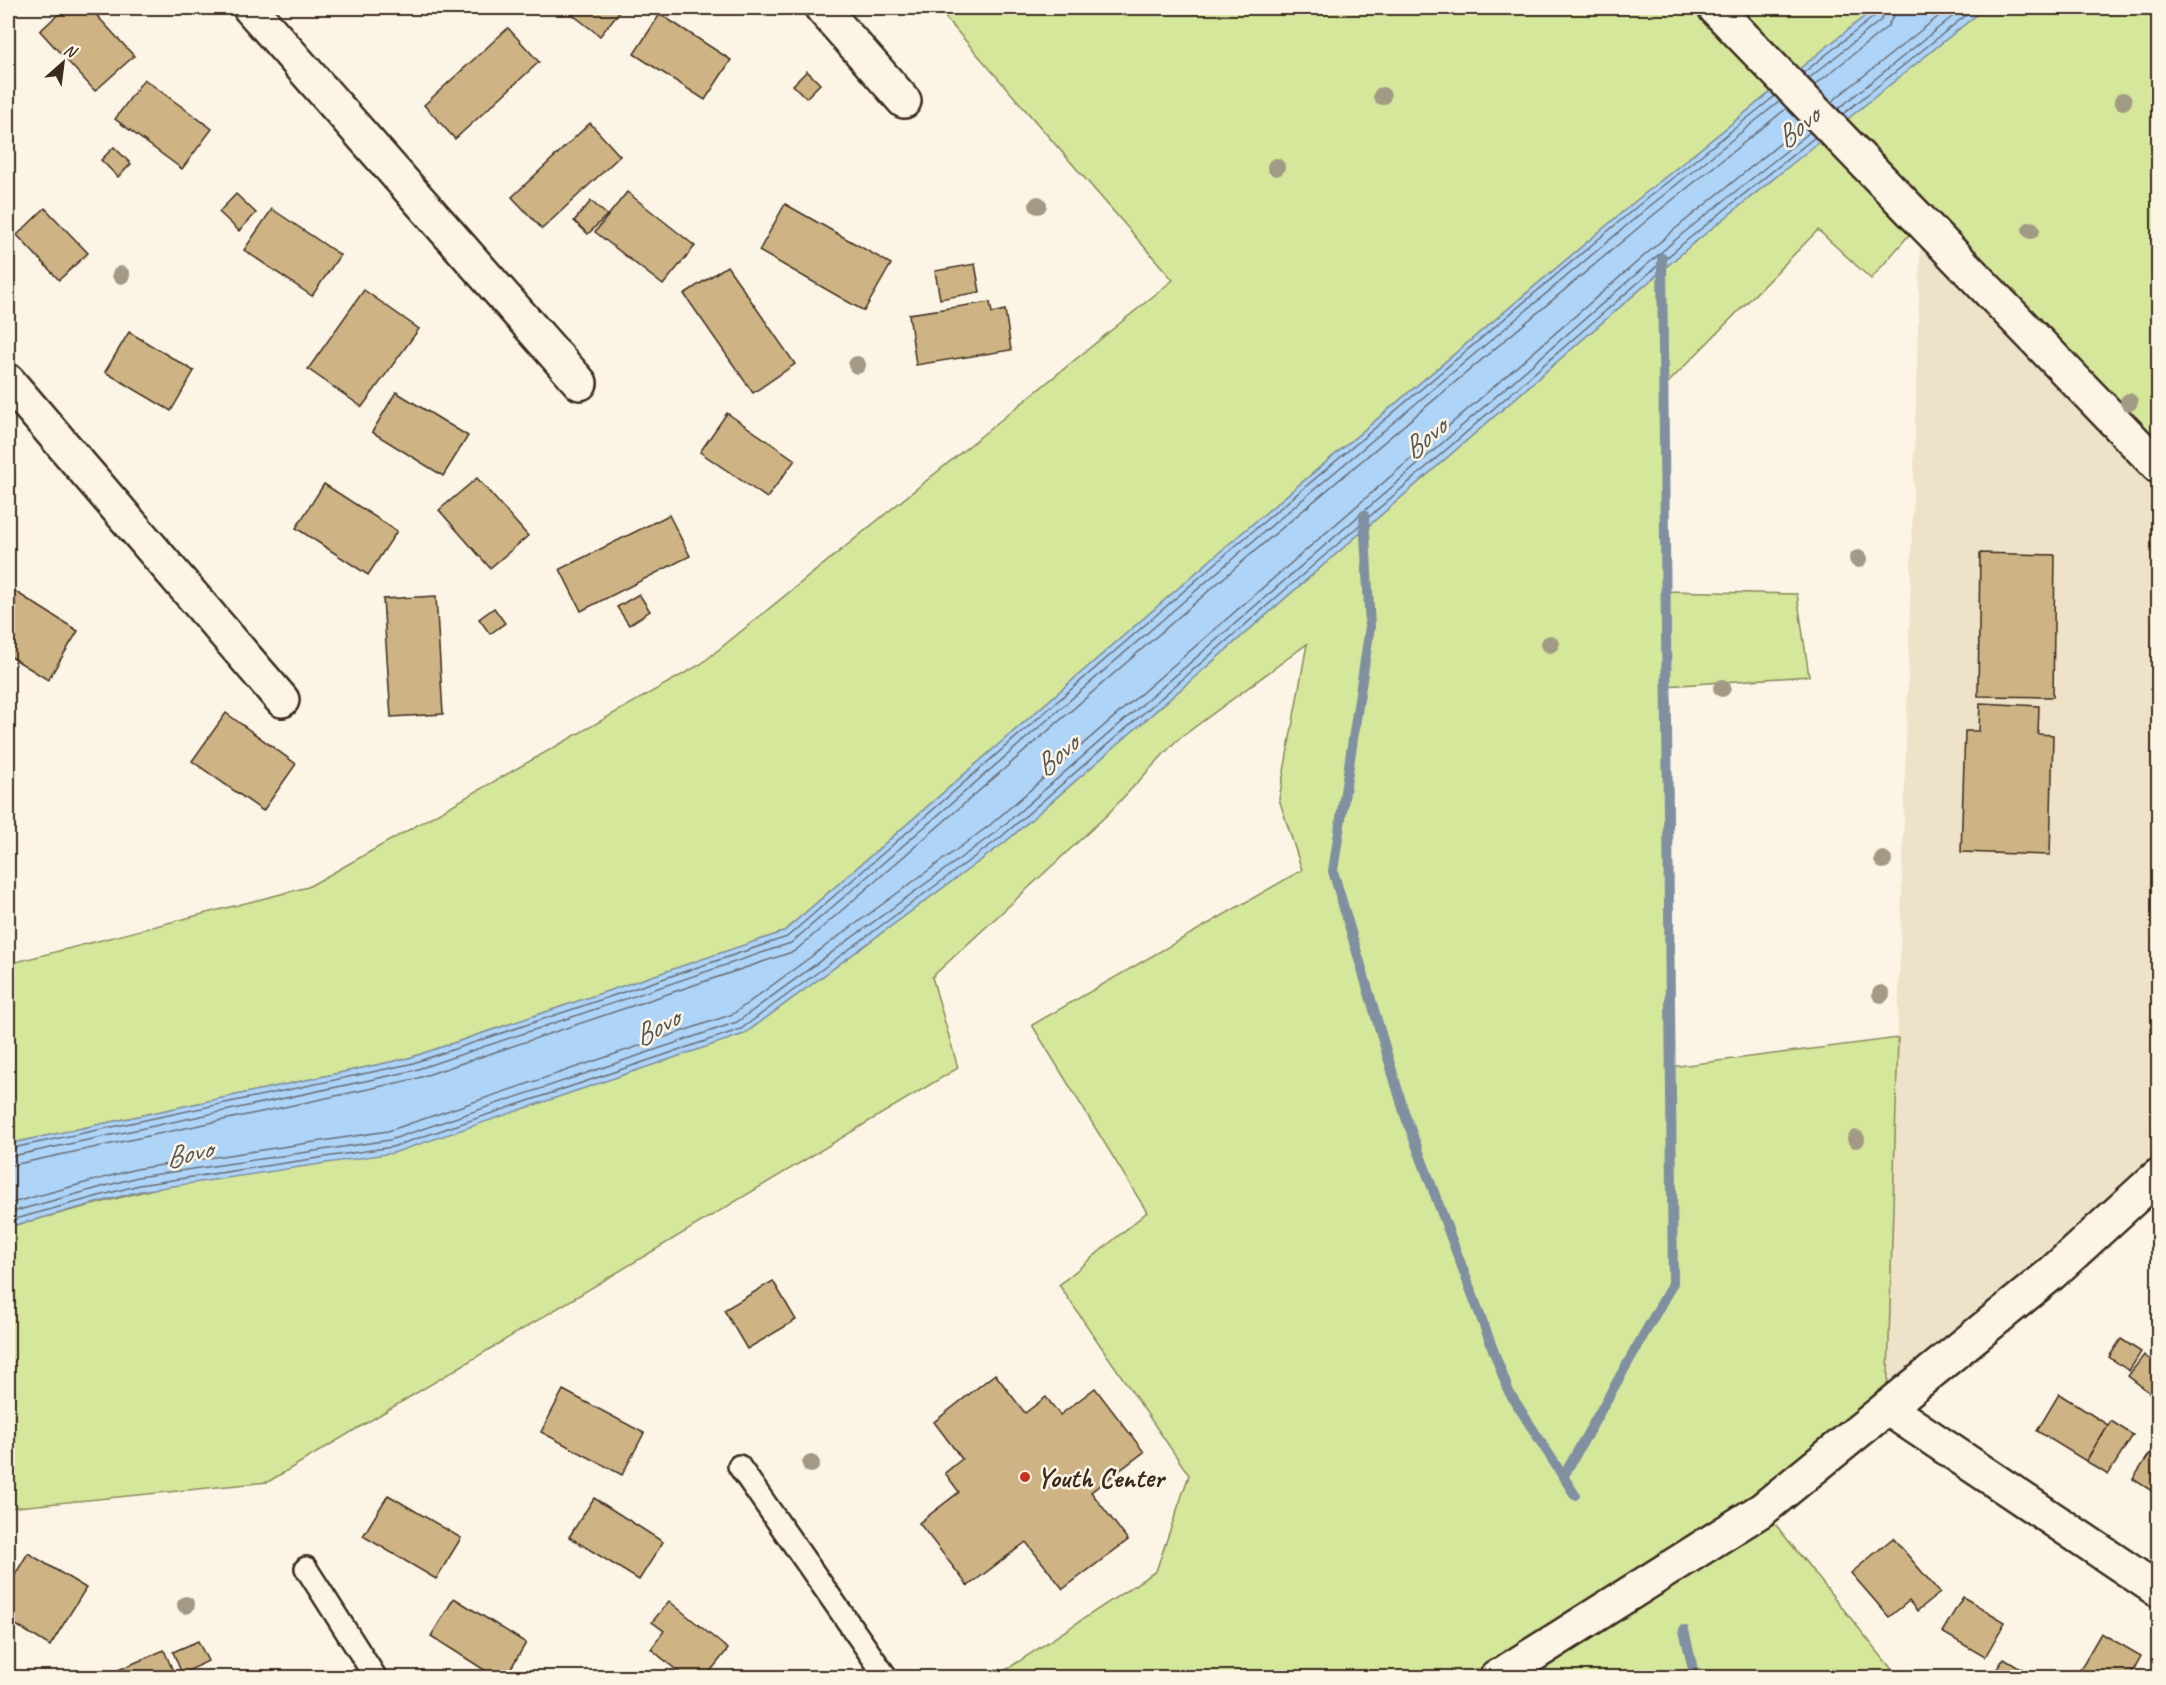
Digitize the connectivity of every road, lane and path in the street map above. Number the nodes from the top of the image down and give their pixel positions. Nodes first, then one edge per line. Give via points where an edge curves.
1 (250, 8) edge
2 (822, 8) edge
3 (1715, 8) edge
4 (904, 101) dead end
5 (8, 381) edge
6 (580, 383) dead end
7 (2158, 466) edge
8 (282, 700) dead end
9 (2158, 1176) edge
10 (1887, 1408) junction
11 (739, 1466) dead end
12 (306, 1568) dead end
13 (2158, 1590) edge
14 (376, 1677) edge
15 (886, 1677) edge
16 (1496, 1677) edge

1 - 6 street
2 - 4 street
3 - 7 street
5 - 8 street
9 - 10 street via 2051,1274
10 - 13 street
10 - 16 street via 1762,1509
11 - 15 lane
12 - 14 lane

